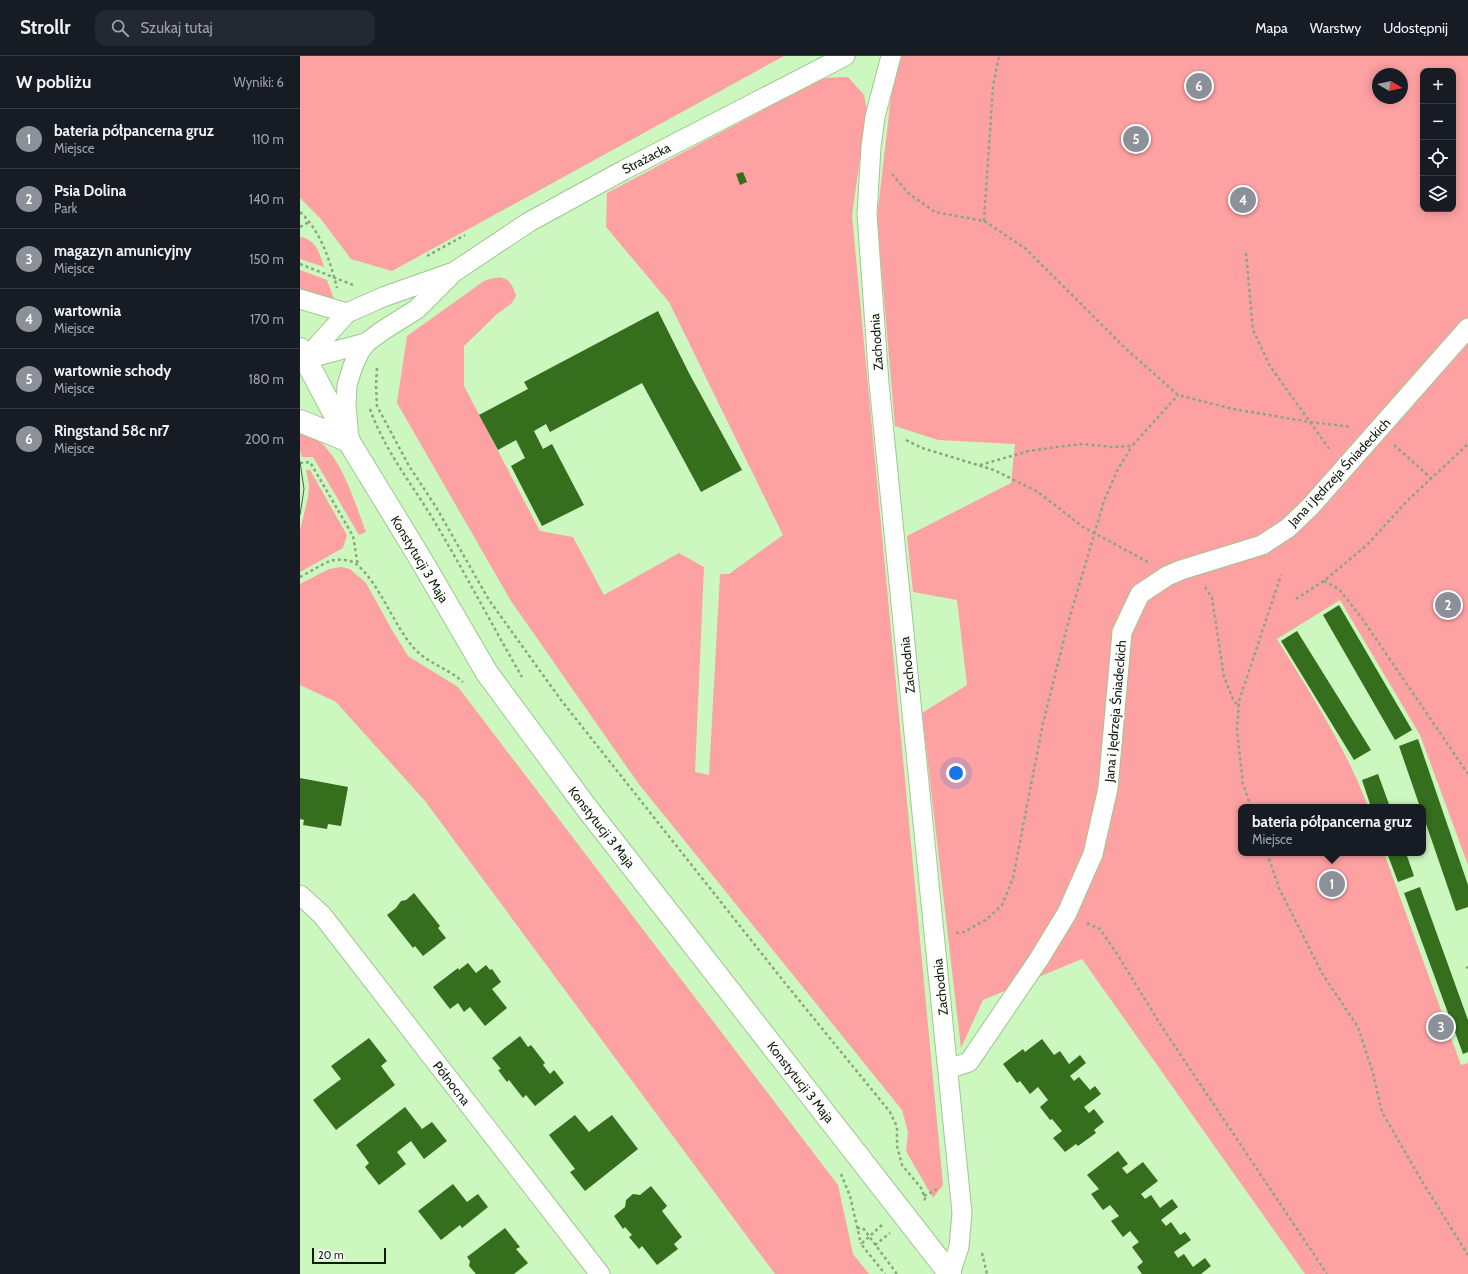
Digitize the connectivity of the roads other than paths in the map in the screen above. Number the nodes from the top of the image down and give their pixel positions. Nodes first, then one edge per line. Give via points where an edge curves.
1 (846, 56) edge
2 (891, 56) edge
3 (454, 272) junction
4 (300, 299) edge
5 (347, 313) junction
6 (1468, 328) edge
7 (366, 343) junction
8 (302, 357) edge
9 (300, 421) edge
10 (349, 441) junction
11 (300, 895) edge
12 (948, 1068) junction
13 (600, 1274) edge
14 (950, 1274) edge

1 - 3 street, Strażacka via 617,173 529,222
2 - 12 street, Zachodnia via 875,116 867,214 879,383
3 - 5 street, Strażacka via 384,296
3 - 7 street, Strażacka via 418,309
4 - 5 street
5 - 8 street, Strażacka
6 - 12 street, Jana i Jędrzeja Śniadeckich via 1344,470 1288,528 1262,545 1167,576 1140,594 1122,632 1108,788 1093,854 1067,913 1039,959 969,1062
7 - 8 street, Strażacka
7 - 10 street, Strażacka via 353,366 347,386
8 - 10 street, Konstytucji 3 Maja
9 - 10 street
10 - 14 street, Konstytucji 3 Maja via 487,674 586,807
11 - 13 street, Północna via 322,915
12 - 14 street, Zachodnia via 962,1213 959,1246

